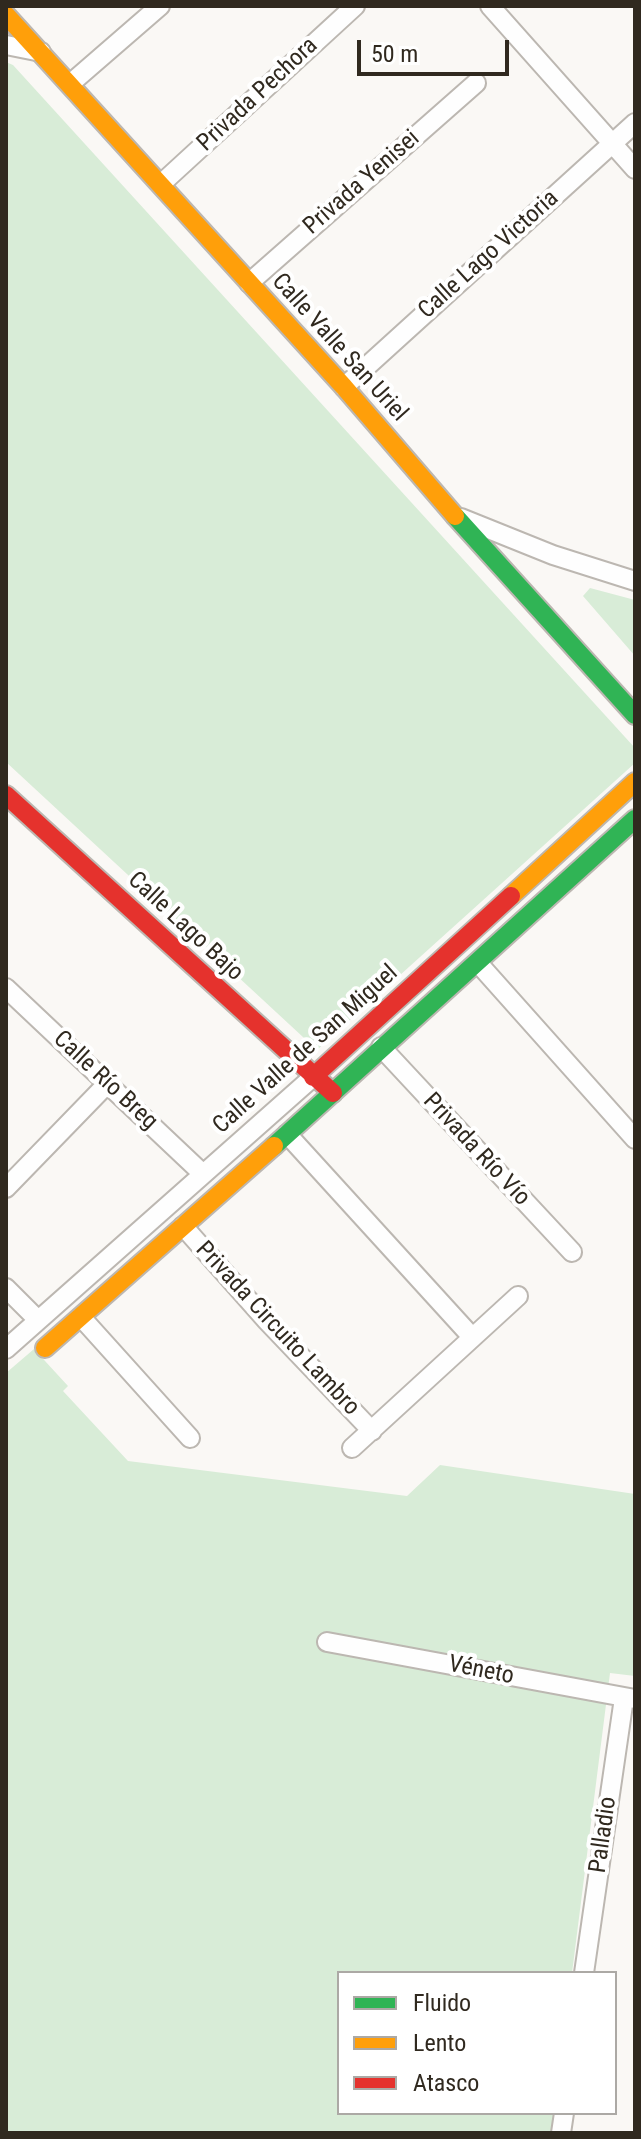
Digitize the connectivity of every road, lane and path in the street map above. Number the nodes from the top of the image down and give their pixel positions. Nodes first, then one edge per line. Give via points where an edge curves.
1 (160, 6) edge
2 (355, 6) edge
3 (490, 6) edge
4 (10, 15) edge
5 (6, 45) edge
6 (41, 52) junction
7 (476, 83) dead end
8 (70, 84) junction
9 (635, 123) edge
10 (611, 144) junction
11 (635, 169) edge
12 (161, 184) junction
13 (249, 283) junction
14 (344, 387) junction
15 (454, 515) junction
16 (635, 581) edge
17 (635, 715) edge
18 (635, 782) edge
19 (6, 795) edge
20 (635, 819) edge
21 (478, 963) junction
22 (6, 989) edge
23 (381, 1047) junction
24 (313, 1077) junction
25 (107, 1084) junction
26 (333, 1093) junction
27 (287, 1134) junction
28 (635, 1139) edge
29 (203, 1174) junction
30 (6, 1188) edge
31 (183, 1226) junction
32 (572, 1252) dead end
33 (6, 1288) edge
34 (518, 1296) dead end
35 (81, 1317) junction
36 (38, 1320) junction
37 (472, 1337) junction
38 (45, 1348) dead end
39 (6, 1349) edge
40 (372, 1431) junction
41 (190, 1438) dead end
42 (352, 1448) dead end
43 (327, 1642) dead end
44 (630, 1699) edge
45 (584, 1971) edge

1 - 8 street
2 - 12 street, Privada Pechora
3 - 10 street
4 - 6 street, Calle Valle San Uriel
5 - 6 street
6 - 8 street, Calle Valle San Uriel
7 - 13 street, Privada Yenisei
8 - 12 street, Calle Valle San Uriel
9 - 10 street, Calle Lago Victoria
10 - 11 street
10 - 14 street, Calle Lago Victoria
12 - 13 street, Calle Valle San Uriel
13 - 14 street, Calle Valle San Uriel
14 - 15 street, Calle Valle San Uriel
15 - 16 street
15 - 17 street, Calle Valle San Uriel
18 - 24 street, Calle Valle de San Miguel
19 - 24 street, Calle Lago Bajo
20 - 21 street, Calle Valle de San Miguel
21 - 23 street, Calle Valle de San Miguel
21 - 28 street
22 - 25 street, Calle Río Breg
23 - 26 street, Calle Valle de San Miguel
23 - 32 street, Privada Río Vío
24 - 26 street, Calle Lago Bajo
24 - 29 street, Calle Valle de San Miguel
25 - 29 street, Calle Río Breg
25 - 30 street
26 - 27 street, Calle Valle de San Miguel
27 - 31 street, Calle Valle de San Miguel
27 - 37 street
29 - 36 street, Calle Valle de San Miguel
31 - 35 street, Calle Valle de San Miguel
31 - 40 street, Privada Circuito Lambro
33 - 36 street
34 - 37 street, Privada Circuito Lambro
35 - 38 street, Calle Valle de San Miguel
35 - 41 street
36 - 39 street, Calle Valle de San Miguel
37 - 40 street, Privada Circuito Lambro
40 - 42 street, Privada Circuito Lambro
43 - 44 street, Véneto
44 - 45 street, Palladio

